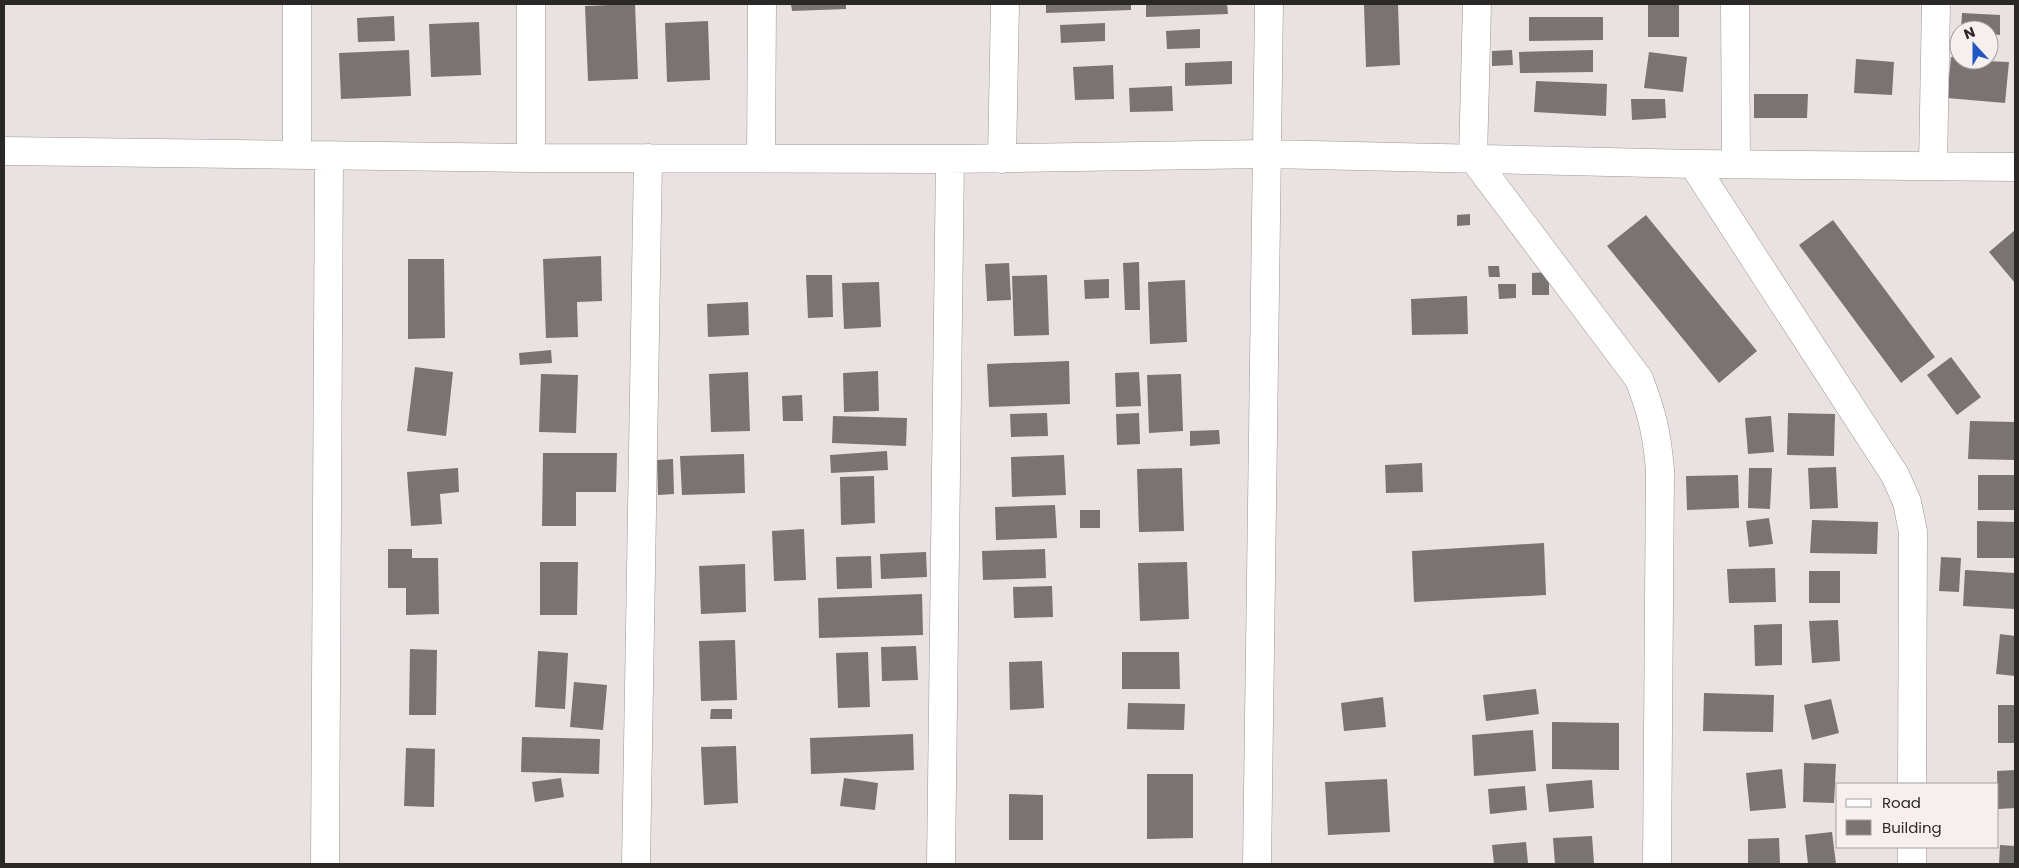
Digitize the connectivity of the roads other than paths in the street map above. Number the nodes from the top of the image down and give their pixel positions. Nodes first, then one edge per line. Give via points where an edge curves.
1 (297, 4) edge
2 (531, 4) edge
3 (762, 4) edge
4 (1005, 4) edge
5 (1269, 4) edge
6 (1477, 4) edge
7 (1735, 4) edge
8 (1936, 4) edge
9 (4, 151) edge
10 (1266, 154) junction
11 (297, 155) junction
12 (329, 156) junction
13 (531, 158) junction
14 (648, 158) junction
15 (761, 158) junction
16 (1473, 158) junction
17 (950, 159) junction
18 (1002, 159) junction
19 (1693, 164) junction
20 (1736, 164) junction
21 (1933, 165) junction
22 (2015, 167) edge
23 (1912, 783) edge
24 (1912, 848) edge
25 (324, 864) edge
26 (636, 864) edge
27 (940, 864) edge
28 (1257, 864) edge
29 (1657, 864) edge
30 (1912, 864) edge

1 - 11 street
2 - 13 street
3 - 15 street
4 - 18 street
5 - 10 street
6 - 16 street
7 - 20 street
8 - 21 street
9 - 11 street
10 - 16 street
10 - 18 street
10 - 28 street
11 - 12 street
12 - 13 street
12 - 25 street
13 - 14 street
14 - 15 street
14 - 26 street
15 - 17 street
16 - 19 street
16 - 29 street via 1638,379 1657,433 1660,470
17 - 18 street
17 - 27 street
19 - 20 street
19 - 23 street via 1895,475 1907,502 1912,532
20 - 21 street
21 - 22 street
24 - 30 street

